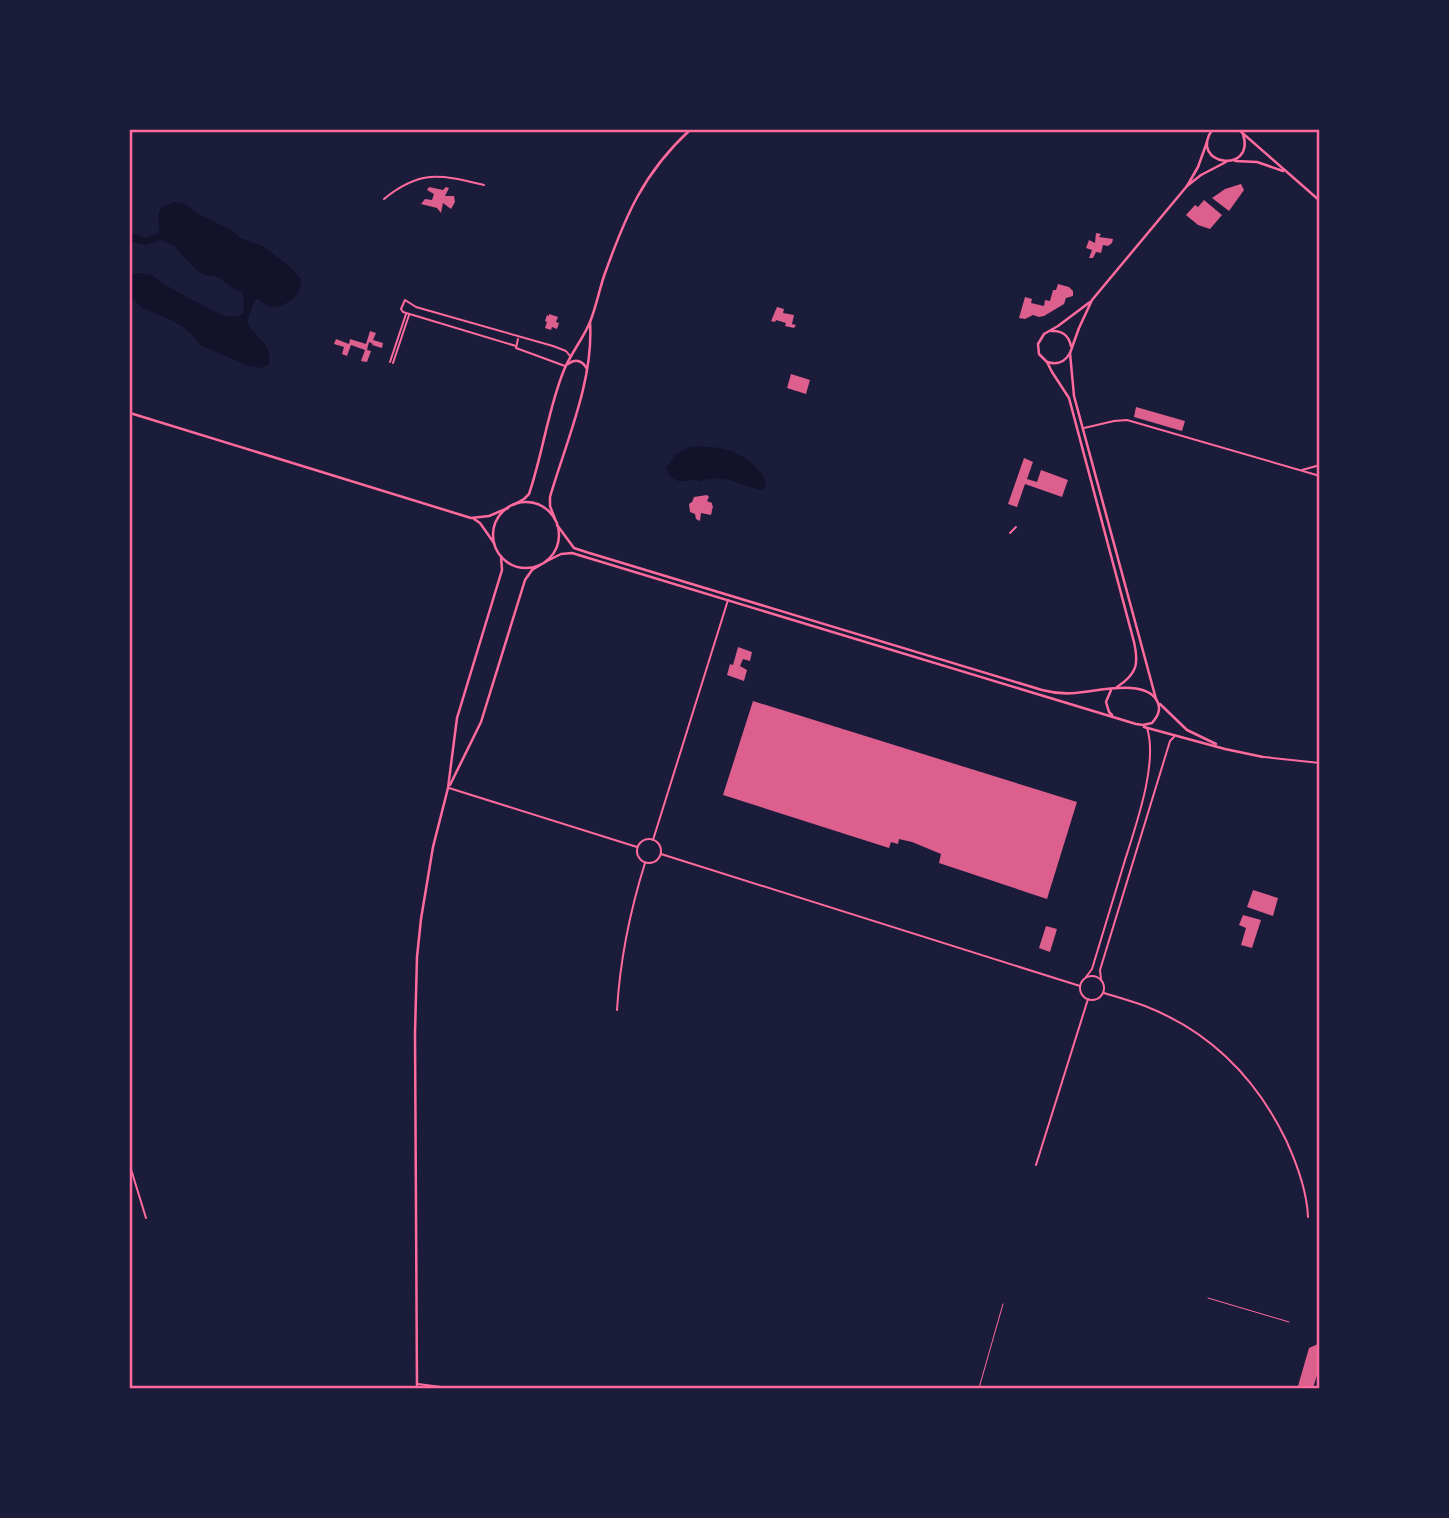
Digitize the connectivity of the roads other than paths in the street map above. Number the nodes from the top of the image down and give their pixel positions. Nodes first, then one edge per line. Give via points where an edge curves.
1 (690, 130) edge
2 (1207, 130) edge
3 (1212, 130) edge
4 (1240, 130) edge
5 (1207, 140) junction
6 (1230, 161) junction
7 (1288, 173) junction
8 (484, 185) dead end
9 (1187, 186) junction
10 (384, 199) dead end
11 (1320, 201) edge
12 (1092, 300) junction
13 (416, 307) junction
14 (410, 314) junction
15 (444, 315) junction
16 (590, 321) junction
17 (442, 323) junction
18 (1048, 332) junction
19 (519, 337) junction
20 (516, 346) junction
21 (1071, 348) junction
22 (1070, 353) junction
23 (571, 356) junction
24 (392, 362) dead end
25 (1047, 362) junction
26 (567, 365) junction
27 (587, 369) junction
28 (130, 413) edge
29 (1083, 428) junction
30 (1319, 465) edge
31 (1301, 470) junction
32 (1319, 476) edge
33 (513, 505) junction
34 (508, 508) junction
35 (471, 517) junction
36 (555, 519) junction
37 (557, 526) junction
38 (1016, 527) dead end
39 (1010, 533) dead end
40 (495, 545) junction
41 (501, 556) junction
42 (545, 562) junction
43 (540, 565) junction
44 (728, 598) junction
45 (1115, 687) junction
46 (1157, 700) junction
47 (1114, 718) junction
48 (1136, 724) junction
49 (1147, 727) junction
50 (1177, 735) junction
51 (1225, 749) junction
52 (1263, 757) joint
53 (1320, 763) edge
54 (448, 788) junction
55 (653, 840) junction
56 (638, 847) junction
57 (661, 854) junction
58 (645, 863) junction
59 (1086, 977) junction
60 (1101, 979) junction
61 (1080, 986) junction
62 (1104, 993) junction
63 (1088, 999) junction
64 (617, 1010) dead end
65 (1037, 1165) dead end
66 (130, 1166) edge
67 (1308, 1217) dead end
68 (146, 1218) dead end
69 (1208, 1298) dead end
70 (1003, 1304) dead end
71 (1289, 1322) dead end
72 (417, 1386) edge
73 (449, 1388) edge
74 (979, 1388) edge

1 - 16 main road via 640,189
2 - 5 main road
3 - 5 main road
4 - 6 main road via 1244,148
4 - 7 main road
5 - 6 main road via 1214,158
5 - 9 main road
6 - 7 main road via 1257,162
6 - 9 main road
7 - 11 main road
8 - 10 street via 424,178 412,180
9 - 12 main road
12 - 18 main road
12 - 21 main road
13 - 14 street
13 - 14 street via 405,300 402,312
13 - 15 street
14 - 17 street
14 - 24 street
15 - 17 street
15 - 19 street
16 - 23 main road
16 - 27 main road
17 - 20 street
18 - 21 main road via 1064,334
18 - 25 main road via 1040,338 1038,349
19 - 20 street
19 - 23 street
20 - 26 street
21 - 22 main road
22 - 25 main road via 1058,363
22 - 29 main road
23 - 26 main road
25 - 45 main road via 1069,398 1134,642 1135,670
26 - 27 main road via 580,361
26 - 33 main road via 529,494
27 - 36 main road via 550,496
28 - 35 main road
29 - 31 street via 1127,420
29 - 46 main road
30 - 31 street
30 - 32 street via 1315,473
31 - 32 street
33 - 34 main road
33 - 36 main road via 540,506
34 - 35 main road
34 - 40 main road via 496,522
35 - 40 main road
36 - 37 main road
37 - 42 main road via 557,545
37 - 44 main road via 574,548
38 - 39 street
40 - 41 main road
41 - 43 main road via 522,568
41 - 54 main road via 502,570 457,718
42 - 43 main road
42 - 44 main road via 572,553
43 - 54 main road via 525,580 481,722
44 - 45 main road via 1042,690 1078,693
44 - 47 main road
44 - 55 street
45 - 46 main road via 1143,691
45 - 47 main road via 1105,702
46 - 48 main road via 1154,721
46 - 51 main road via 1187,730
47 - 48 main road
48 - 49 main road
49 - 50 main road
49 - 59 street via 1147,781
50 - 51 main road
50 - 60 street via 1170,741
51 - 52 main road
52 - 53 street
54 - 56 street
54 - 72 main road via 433,847 417,957
55 - 56 street
55 - 57 street
56 - 58 street via 638,856
57 - 58 street via 654,863
57 - 61 street
58 - 64 street via 632,906
59 - 60 street
59 - 61 street
60 - 62 street
61 - 63 street
62 - 63 street via 1098,999
62 - 67 street via 1177,1021 1244,1074 1291,1150
63 - 65 street
66 - 68 street
69 - 71 lane
70 - 74 lane
72 - 73 street

